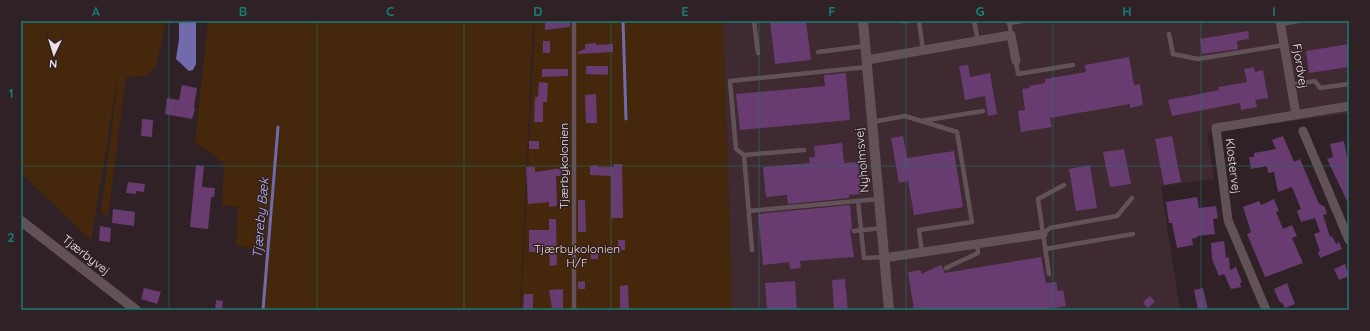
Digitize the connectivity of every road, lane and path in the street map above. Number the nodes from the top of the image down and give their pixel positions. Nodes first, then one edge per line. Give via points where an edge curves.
1 (574, 21) edge
2 (754, 21) edge
3 (863, 21) edge
4 (901, 21) edge
5 (909, 21) edge
6 (919, 21) edge
7 (974, 21) edge
8 (1022, 21) edge
9 (1298, 21) edge
10 (1009, 22) edge
11 (1280, 22) edge
12 (1169, 34) dead end
13 (1011, 35) junction
14 (978, 41) junction
15 (1284, 45) junction
16 (865, 46) junction
17 (923, 50) junction
18 (818, 52) dead end
19 (758, 53) dead end
20 (1016, 61) joint
21 (867, 63) junction
22 (1073, 65) dead end
23 (1349, 84) edge
24 (1291, 85) junction
25 (1349, 106) edge
26 (983, 111) dead end
27 (1296, 115) junction
28 (920, 121) junction
29 (872, 122) junction
30 (1303, 132) dead end
31 (804, 150) dead end
32 (744, 155) junction
33 (1064, 185) dead end
34 (1132, 198) dead end
35 (879, 199) junction
36 (858, 201) junction
37 (749, 211) junction
38 (21, 221) edge
39 (882, 228) junction
40 (861, 230) junction
41 (854, 231) dead end
42 (1043, 234) junction
43 (1133, 234) dead end
44 (1349, 240) edge
45 (977, 244) junction
46 (1045, 249) junction
47 (752, 250) dead end
48 (922, 252) junction
49 (884, 257) junction
50 (946, 268) dead end
51 (1049, 274) dead end
52 (136, 310) edge
53 (574, 310) edge
54 (889, 310) edge
55 (1266, 310) edge

1 - 53 lane, Tjærbykolonien
2 - 19 lane
3 - 16 street, Nyholmsvej
4 - 5 lane
6 - 17 lane
7 - 14 lane
8 - 10 lane
9 - 11 lane
10 - 13 lane
11 - 15 street, Fjordvej
12 - 15 lane via 1173,54 1198,59
13 - 14 street
13 - 20 street
14 - 17 street
15 - 24 street, Fjordvej
16 - 18 lane
16 - 21 street, Nyholmsvej
17 - 21 street
20 - 22 lane via 1018,74
21 - 29 street, Nyholmsvej
21 - 32 lane via 730,81 736,150
23 - 24 lane via 1320,88 1315,82
24 - 27 street, Fjordvej
25 - 27 street, Klostervej
26 - 28 lane
27 - 55 street, Klostervej via 1216,128 1228,220
28 - 29 lane via 906,116
28 - 48 lane via 957,132 972,222 919,230
29 - 35 street, Nyholmsvej
30 - 44 street
31 - 32 lane
32 - 37 lane
33 - 42 lane via 1038,199
34 - 42 lane via 1117,216 1050,228
35 - 36 lane
35 - 39 street, Nyholmsvej
36 - 37 lane
36 - 40 lane
37 - 47 lane
38 - 52 street, Tjærbyvej
39 - 40 lane
39 - 49 street, Nyholmsvej
40 - 41 lane
40 - 49 lane via 864,258
42 - 45 street
42 - 46 lane
43 - 46 lane
45 - 48 street
45 - 50 lane via 978,253
46 - 51 lane
48 - 49 street
49 - 54 street, Nyholmsvej

